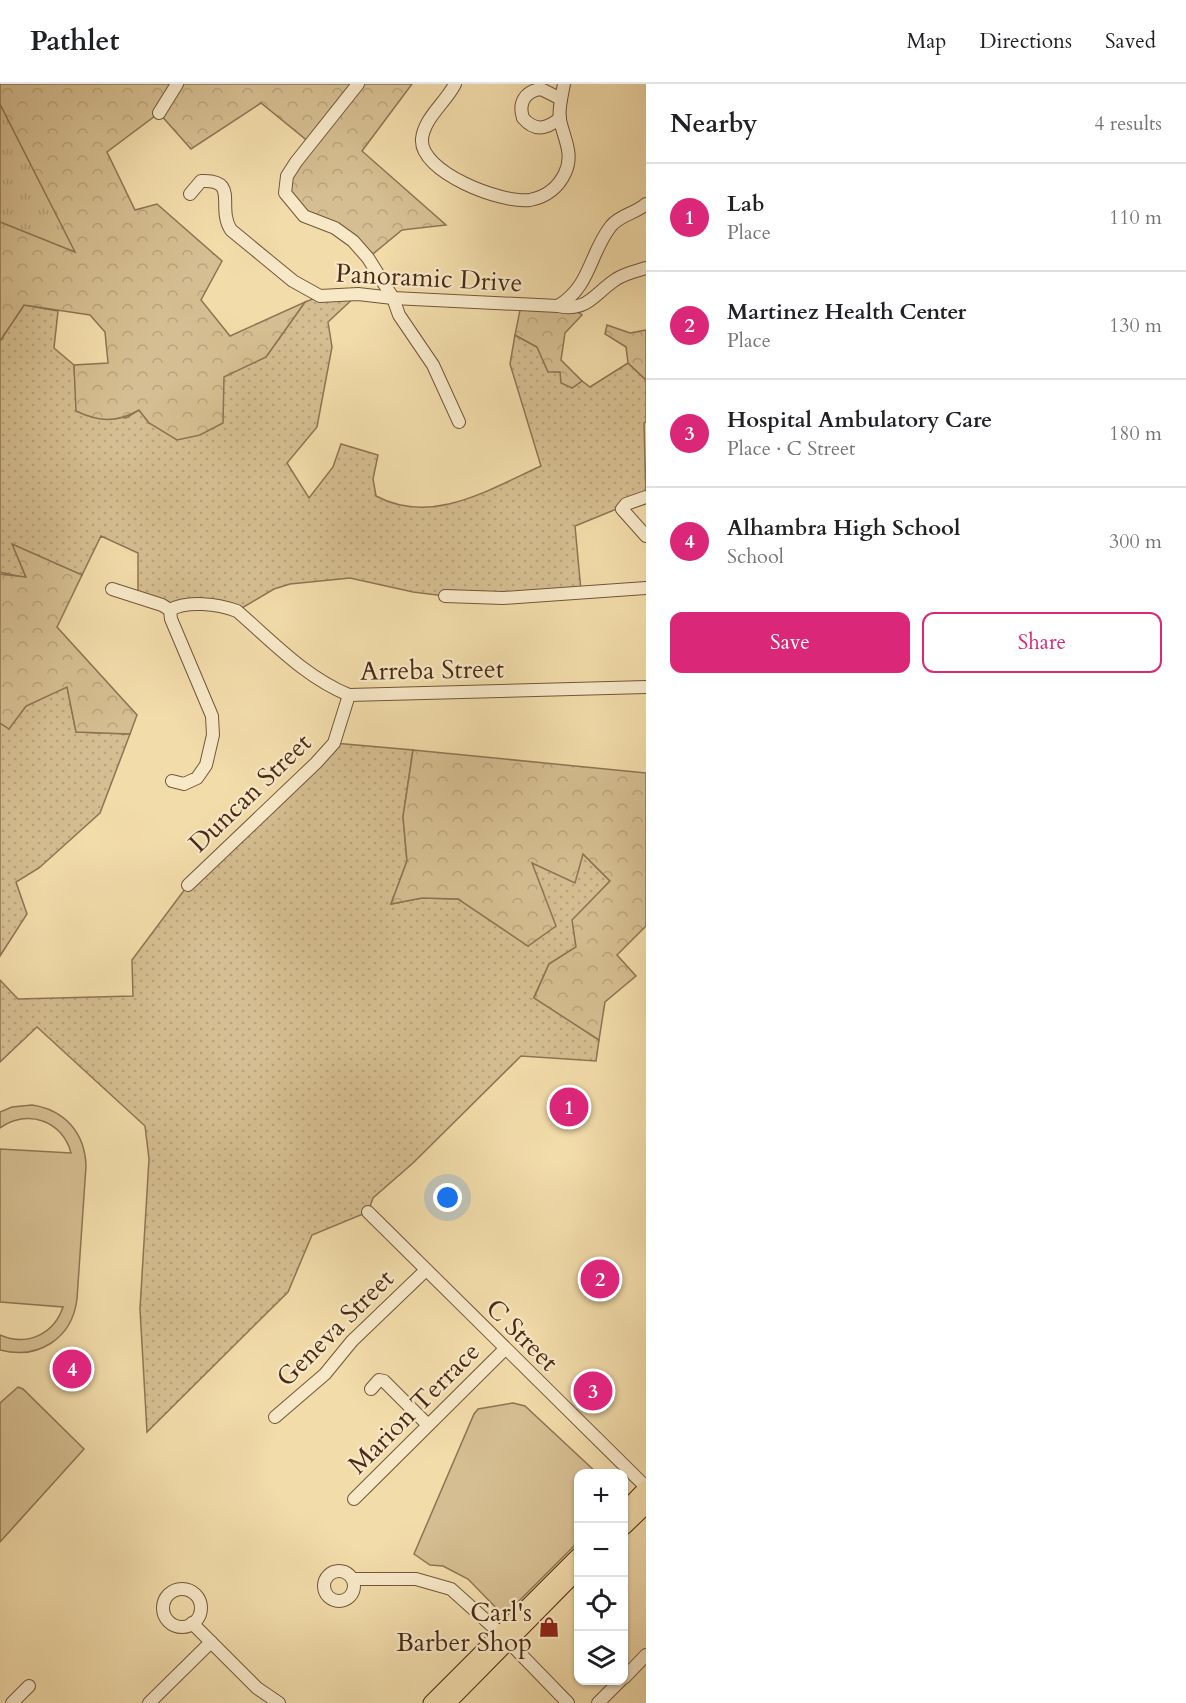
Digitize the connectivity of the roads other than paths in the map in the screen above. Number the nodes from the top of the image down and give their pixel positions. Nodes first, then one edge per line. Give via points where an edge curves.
1 (177, 84) edge
2 (357, 84) edge
3 (455, 84) edge
4 (564, 84) edge
5 (561, 99) junction
6 (159, 113) dead end
7 (560, 118) junction
8 (190, 194) dead end
9 (646, 204) edge
10 (646, 268) edge
11 (382, 282) junction
12 (375, 295) junction
13 (393, 298) junction
14 (558, 306) junction
15 (459, 422) dead end
16 (646, 497) edge
17 (646, 536) edge
18 (646, 588) edge
19 (112, 589) dead end
20 (446, 596) dead end
21 (170, 610) junction
22 (646, 687) edge
23 (349, 695) junction
24 (172, 781) dead end
25 (188, 885) dead end
26 (368, 1212) dead end
27 (426, 1270) junction
28 (505, 1349) junction
29 (371, 1389) dead end
30 (275, 1417) dead end
31 (428, 1425) junction
32 (646, 1488) edge
33 (354, 1499) dead end
34 (646, 1506) edge
35 (628, 1507) edge
36 (628, 1523) edge
37 (574, 1562) edge
38 (574, 1576) edge
39 (353, 1579) dead end
40 (192, 1623) dead end
41 (505, 1638) junction
42 (211, 1642) junction
43 (646, 1655) edge
44 (628, 1673) edge
45 (616, 1685) edge
46 (29, 1686) dead end
47 (12, 1703) edge
48 (149, 1703) edge
49 (279, 1703) edge
50 (431, 1703) edge
51 (447, 1703) edge
52 (568, 1703) edge
53 (598, 1703) edge

1 - 6 street
2 - 11 street via 296,162 287,176 285,193 304,216 353,241
3 - 7 street via 424,132 424,152 447,174 493,194 530,200 555,187 569,156
4 - 5 street
5 - 7 street
5 - 7 street via 541,89 528,93 521,105 523,118 534,127 547,127
8 - 12 street, Panoramic Drive via 201,181 221,184 225,221 231,230 320,296
9 - 14 street, Panoramic Drive via 612,224 579,290
10 - 14 street via 616,278 590,301 573,309
11 - 12 street via 381,291
11 - 13 street
12 - 13 street, Panoramic Drive
13 - 14 street, Panoramic Drive
13 - 15 street via 399,315 433,365
16 - 17 street via 622,509
18 - 20 street via 502,598
19 - 21 street
21 - 23 street, Arreba Street via 194,605 224,606 237,611 309,674
21 - 24 street via 212,716 213,735 206,765 197,778 184,784
22 - 23 street, Arreba Street
23 - 25 street, Duncan Street via 334,743
26 - 27 street, C Street
27 - 28 street, C Street
27 - 30 street, Geneva Street via 352,1341 325,1374
28 - 31 street, Marion Terrace
28 - 32 street, C Street
29 - 31 street via 379,1380 384,1381
31 - 33 street, Marion Terrace
32 - 35 main road
34 - 36 main road
37 - 41 main road
38 - 41 main road
39 - 41 street via 381,1577 440,1584 463,1598
40 - 42 street
41 - 50 main road
41 - 51 main road
41 - 52 street
42 - 48 street
42 - 49 street via 257,1688
43 - 44 street
45 - 53 street
46 - 47 street

